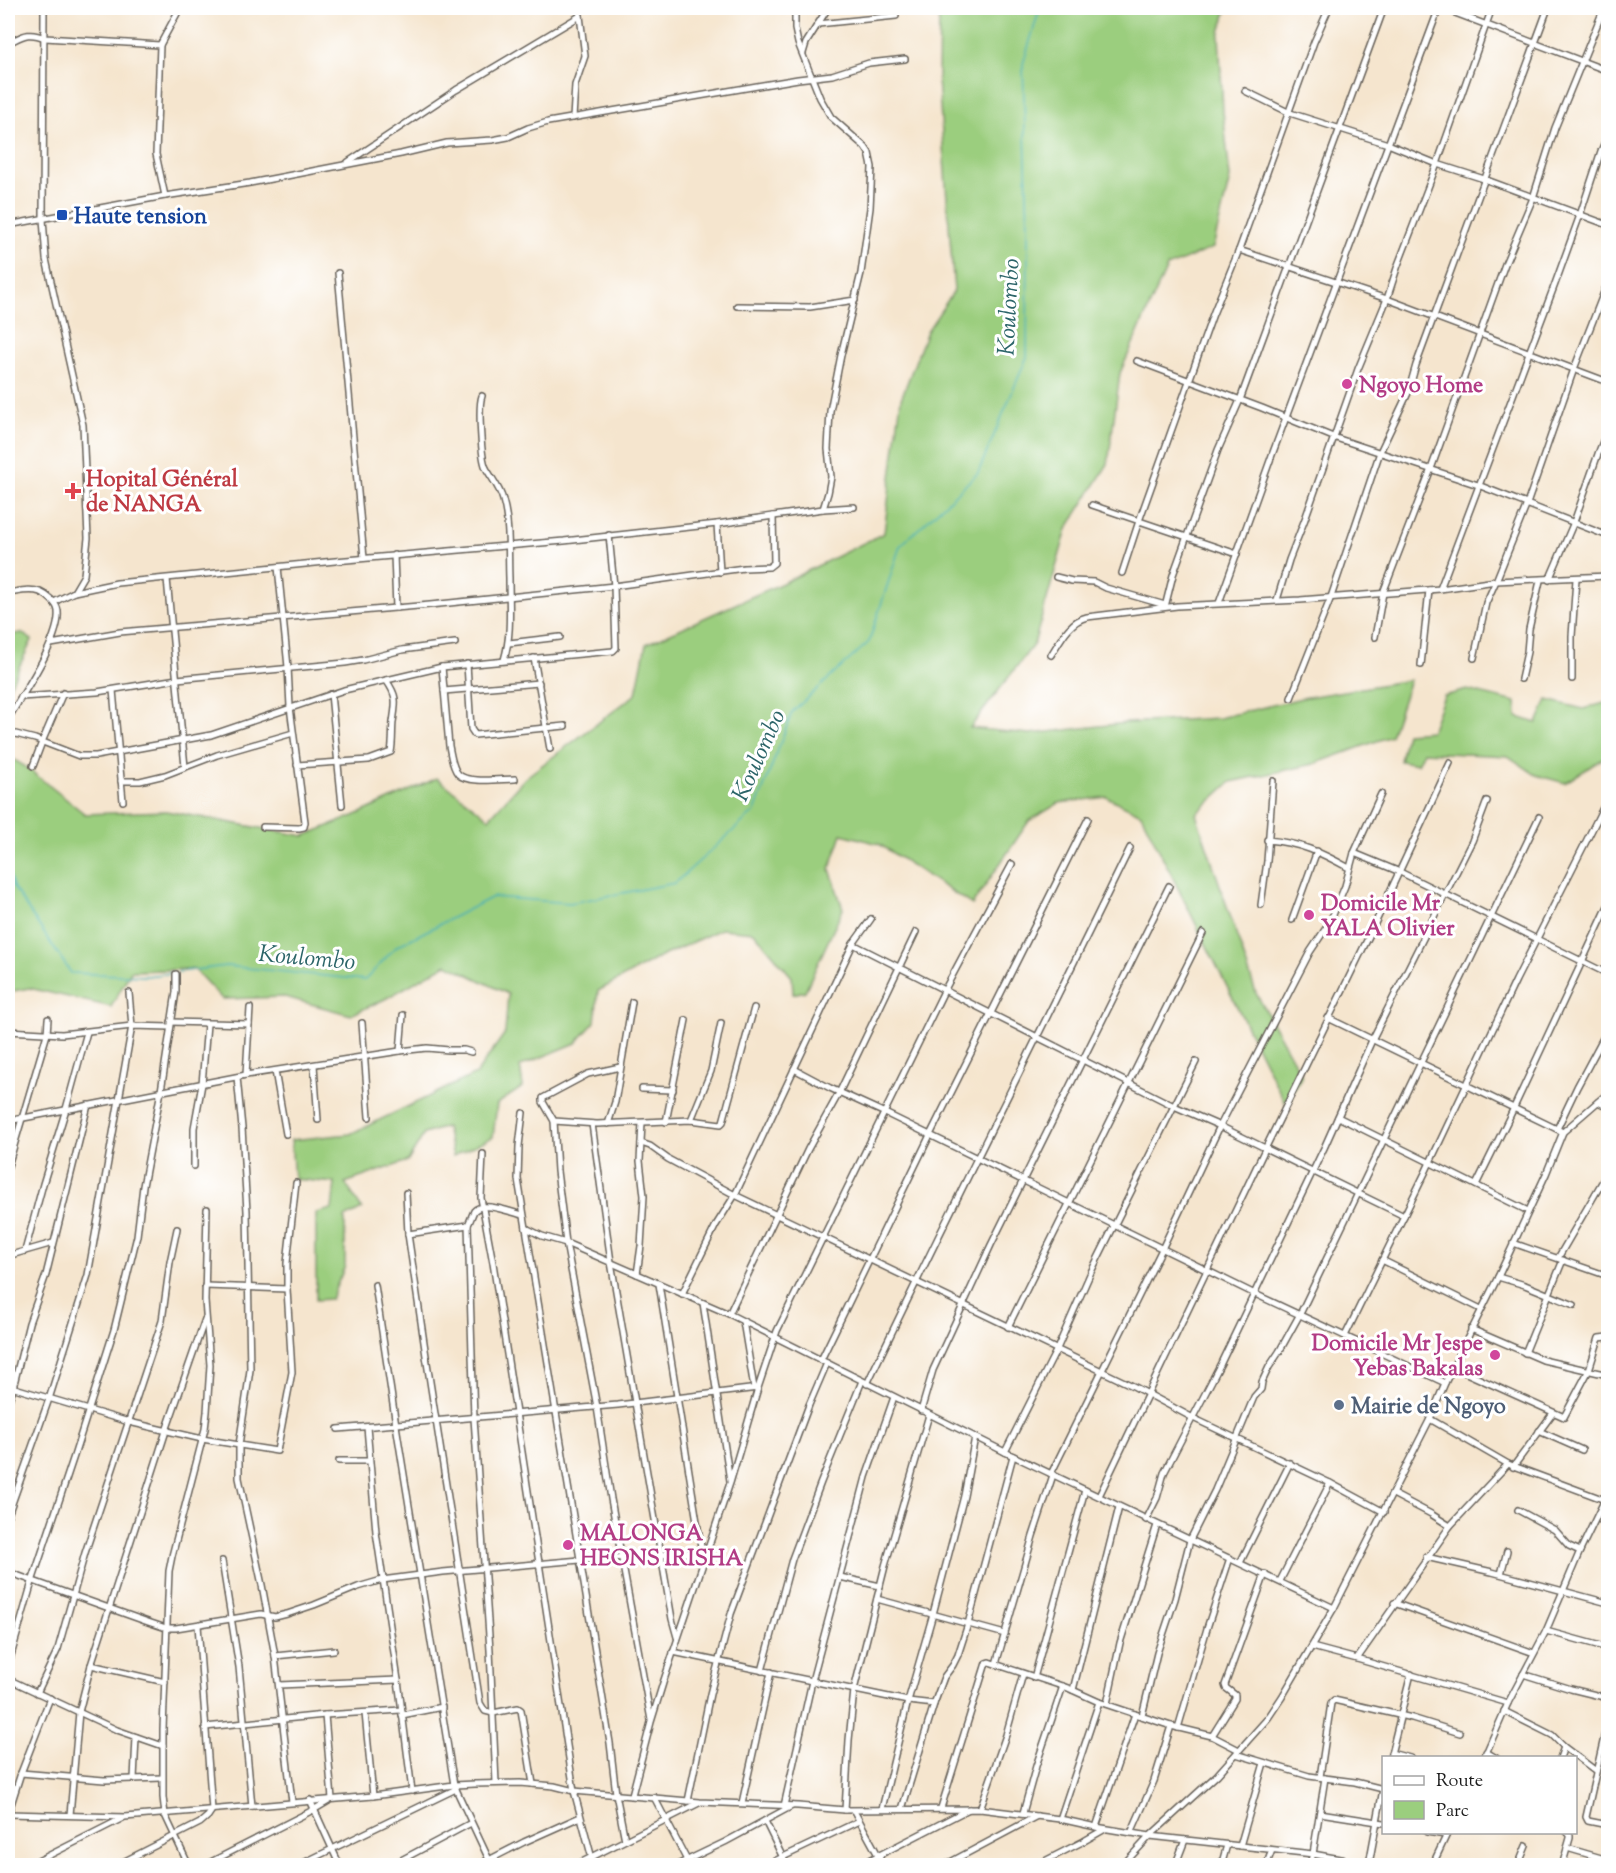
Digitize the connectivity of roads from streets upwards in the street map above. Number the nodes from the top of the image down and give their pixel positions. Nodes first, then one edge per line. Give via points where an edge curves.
1 (44, 8) edge
2 (180, 8) edge
3 (579, 8) edge
4 (795, 8) edge
5 (828, 8) edge
6 (1329, 8) edge
7 (1384, 8) edge
8 (1441, 8) edge
9 (1492, 8) edge
10 (1548, 8) edge
11 (1604, 8) edge
12 (580, 16) junction
13 (896, 16) dead end
14 (818, 24) junction
15 (1486, 24) junction
16 (45, 38) junction
17 (8, 43) edge
18 (1535, 44) junction
19 (160, 45) junction
20 (802, 55) junction
21 (905, 59) dead end
22 (1584, 62) junction
23 (1608, 71) edge
24 (812, 78) junction
25 (1245, 91) dead end
26 (1290, 113) junction
27 (573, 118) junction
28 (1341, 129) junction
29 (1608, 135) edge
30 (1388, 144) junction
31 (1437, 164) junction
32 (344, 165) junction
33 (1484, 179) junction
34 (165, 196) junction
35 (1533, 198) junction
36 (1580, 215) junction
37 (43, 219) junction
38 (8, 225) edge
39 (1608, 225) edge
40 (1239, 250) junction
41 (1288, 267) junction
42 (338, 273) dead end
43 (1608, 282) edge
44 (1337, 283) junction
45 (1387, 299) junction
46 (855, 300) junction
47 (737, 306) dead end
48 (1434, 317) junction
49 (1479, 334) junction
50 (1529, 352) junction
51 (1137, 361) dead end
52 (1574, 369) junction
53 (1190, 381) junction
54 (1608, 382) edge
55 (482, 396) dead end
56 (1240, 400) junction
57 (1287, 417) junction
58 (1608, 429) edge
59 (1333, 437) junction
60 (1380, 452) junction
61 (1431, 469) junction
62 (1478, 485) junction
63 (1527, 504) junction
64 (1092, 505) dead end
65 (854, 507) dead end
66 (823, 508) junction
67 (772, 516) junction
68 (1139, 521) junction
69 (1574, 522) junction
70 (717, 524) junction
71 (609, 536) junction
72 (1187, 536) junction
73 (1608, 536) edge
74 (508, 546) junction
75 (1237, 554) junction
76 (394, 555) junction
77 (364, 558) junction
78 (278, 567) junction
79 (720, 572) junction
80 (1122, 573) dead end
81 (1608, 576) edge
82 (1056, 577) dead end
83 (167, 579) junction
84 (1576, 579) junction
85 (1549, 580) junction
86 (1496, 581) junction
87 (1540, 581) junction
88 (614, 586) junction
89 (1440, 589) junction
90 (1430, 590) junction
91 (74, 592) junction
92 (8, 593) edge
93 (1383, 593) junction
94 (509, 596) junction
95 (1331, 597) junction
96 (1277, 600) junction
97 (54, 602) junction
98 (1219, 603) junction
99 (1165, 606) junction
100 (396, 608) junction
101 (282, 617) junction
102 (171, 627) junction
103 (560, 637) dead end
104 (1375, 637) dead end
105 (455, 643) dead end
106 (509, 643) junction
107 (51, 644) junction
108 (1051, 655) dead end
109 (534, 658) junction
110 (1474, 658) dead end
111 (504, 660) junction
112 (467, 664) junction
113 (1420, 665) dead end
114 (288, 667) junction
115 (442, 667) junction
116 (1521, 678) dead end
117 (177, 679) junction
118 (1572, 679) dead end
119 (386, 680) junction
120 (539, 682) junction
121 (468, 688) junction
122 (113, 690) junction
123 (444, 691) junction
124 (63, 693) junction
125 (331, 694) junction
126 (21, 697) junction
127 (1291, 698) dead end
128 (290, 707) junction
129 (8, 719) edge
130 (565, 726) dead end
131 (546, 728) junction
132 (8, 732) edge
133 (293, 733) junction
134 (183, 740) junction
135 (42, 742) junction
136 (550, 749) dead end
137 (118, 752) junction
138 (337, 763) junction
139 (1450, 763) dead end
140 (297, 765) junction
141 (33, 766) dead end
142 (185, 767) junction
143 (515, 779) dead end
144 (121, 781) junction
145 (1273, 781) dead end
146 (1381, 794) dead end
147 (1608, 798) edge
148 (123, 801) dead end
149 (1487, 801) dead end
150 (342, 805) dead end
151 (1539, 817) dead end
152 (1088, 819) dead end
153 (263, 826) dead end
154 (1267, 840) junction
155 (1130, 848) dead end
156 (1317, 851) junction
157 (1354, 853) junction
158 (1012, 864) dead end
159 (1349, 868) junction
160 (1400, 872) junction
161 (1169, 886) dead end
162 (1445, 894) junction
163 (1260, 905) dead end
164 (1608, 906) edge
165 (1491, 916) junction
166 (871, 919) dead end
167 (1292, 920) dead end
168 (915, 932) dead end
169 (1203, 933) dead end
170 (1537, 939) junction
171 (853, 944) junction
172 (1582, 961) junction
173 (899, 968) junction
174 (176, 974) dead end
175 (1608, 974) edge
176 (944, 991) junction
177 (129, 993) dead end
178 (632, 1002) dead end
179 (250, 1008) dead end
180 (754, 1008) dead end
181 (403, 1014) dead end
182 (991, 1014) junction
183 (1328, 1018) junction
184 (48, 1019) dead end
185 (686, 1020) dead end
186 (362, 1023) dead end
187 (720, 1023) dead end
188 (171, 1024) junction
189 (207, 1024) junction
190 (249, 1024) junction
191 (132, 1026) junction
192 (1608, 1029) edge
193 (8, 1031) edge
194 (87, 1032) junction
195 (47, 1034) junction
196 (1038, 1038) junction
197 (1373, 1038) junction
198 (400, 1051) junction
199 (471, 1052) dead end
200 (365, 1056) junction
201 (1082, 1060) junction
202 (1196, 1062) dead end
203 (1421, 1062) junction
204 (314, 1065) junction
205 (620, 1067) junction
206 (794, 1069) junction
207 (275, 1071) junction
208 (246, 1075) junction
209 (237, 1077) junction
210 (1128, 1083) junction
211 (201, 1084) junction
212 (1467, 1084) junction
213 (642, 1089) dead end
214 (673, 1090) junction
215 (161, 1091) junction
216 (839, 1093) junction
217 (1608, 1093) edge
218 (119, 1099) junction
219 (1598, 1102) junction
220 (88, 1105) junction
221 (1174, 1106) junction
222 (1608, 1107) edge
223 (1514, 1108) junction
224 (66, 1109) junction
225 (523, 1113) dead end
226 (885, 1113) junction
227 (369, 1117) dead end
228 (1338, 1117) junction
229 (21, 1119) junction
230 (318, 1120) dead end
231 (691, 1120) junction
232 (8, 1121) edge
233 (554, 1121) junction
234 (666, 1122) junction
235 (642, 1123) junction
236 (592, 1124) junction
237 (608, 1124) junction
238 (1220, 1126) junction
239 (1557, 1129) junction
240 (1563, 1132) junction
241 (286, 1134) dead end
242 (930, 1135) junction
243 (1384, 1141) junction
244 (641, 1143) junction
245 (1265, 1149) junction
246 (483, 1154) dead end
247 (978, 1159) junction
248 (1430, 1162) junction
249 (8, 1166) edge
250 (194, 1166) dead end
251 (1312, 1172) junction
252 (1608, 1172) edge
253 (1022, 1180) junction
254 (297, 1183) dead end
255 (1476, 1185) junction
256 (406, 1193) dead end
257 (1356, 1194) junction
258 (735, 1195) junction
259 (1069, 1203) junction
260 (483, 1207) junction
261 (207, 1209) dead end
262 (1528, 1211) junction
263 (523, 1215) junction
264 (776, 1215) junction
265 (1404, 1216) junction
266 (468, 1225) junction
267 (1115, 1226) junction
268 (526, 1228) junction
269 (177, 1229) dead end
270 (408, 1234) junction
271 (824, 1238) junction
272 (53, 1243) junction
273 (566, 1243) junction
274 (1514, 1243) junction
275 (1162, 1249) junction
276 (25, 1251) junction
277 (8, 1258) edge
278 (1561, 1259) junction
279 (870, 1260) junction
280 (1382, 1260) junction
281 (611, 1262) junction
282 (1206, 1270) junction
283 (638, 1274) junction
284 (1608, 1276) edge
285 (1498, 1277) junction
286 (916, 1282) junction
287 (659, 1284) junction
288 (375, 1285) dead end
289 (205, 1286) junction
290 (248, 1287) junction
291 (286, 1289) junction
292 (1253, 1293) junction
293 (682, 1294) junction
294 (1549, 1294) junction
295 (703, 1303) junction
296 (1574, 1305) dead end
297 (964, 1306) junction
298 (1481, 1309) junction
299 (729, 1314) junction
300 (1300, 1314) junction
301 (205, 1317) junction
302 (743, 1321) junction
303 (1008, 1326) junction
304 (1471, 1329) junction
305 (776, 1336) junction
306 (1345, 1336) junction
307 (1608, 1337) edge
308 (1057, 1349) junction
309 (1525, 1353) junction
310 (824, 1361) junction
311 (1453, 1367) junction
312 (1589, 1370) junction
313 (1101, 1371) junction
314 (1608, 1376) edge
315 (864, 1382) junction
316 (1445, 1383) junction
317 (10, 1387) edge
318 (756, 1388) junction
319 (715, 1393) junction
320 (1148, 1394) junction
321 (894, 1397) junction
322 (678, 1398) junction
323 (49, 1399) junction
324 (635, 1402) junction
325 (8, 1403) edge
326 (597, 1407) junction
327 (88, 1409) junction
328 (555, 1410) junction
329 (921, 1411) junction
330 (1553, 1413) junction
331 (516, 1414) junction
332 (929, 1415) junction
333 (474, 1418) junction
334 (1193, 1418) junction
335 (1430, 1419) junction
336 (129, 1422) junction
337 (435, 1422) junction
338 (396, 1425) junction
339 (367, 1427) junction
340 (338, 1429) dead end
341 (166, 1431) junction
342 (1539, 1431) junction
343 (975, 1437) junction
344 (1238, 1438) junction
345 (202, 1439) junction
346 (239, 1445) junction
347 (1582, 1450) dead end
348 (1005, 1452) junction
349 (1013, 1456) junction
350 (339, 1461) dead end
351 (369, 1461) junction
352 (1290, 1464) junction
353 (1510, 1466) junction
354 (1052, 1475) junction
355 (730, 1483) junction
356 (1330, 1483) junction
357 (1085, 1490) junction
358 (1608, 1492) edge
359 (1393, 1494) junction
360 (1099, 1497) junction
361 (1605, 1500) junction
362 (1119, 1507) junction
363 (1518, 1510) dead end
364 (1384, 1512) junction
365 (8, 1515) edge
366 (1146, 1520) junction
367 (1157, 1525) junction
368 (1449, 1526) junction
369 (1190, 1540) junction
370 (1507, 1551) dead end
371 (1580, 1551) junction
372 (704, 1553) junction
373 (661, 1555) junction
374 (622, 1557) junction
375 (1426, 1557) junction
376 (1230, 1558) junction
377 (580, 1560) junction
378 (222, 1561) dead end
379 (1240, 1563) junction
380 (540, 1564) junction
381 (485, 1569) junction
382 (460, 1571) junction
383 (8, 1572) edge
384 (1265, 1574) junction
385 (1501, 1574) junction
386 (420, 1576) junction
387 (840, 1576) junction
388 (382, 1580) junction
389 (1280, 1581) junction
390 (32, 1582) junction
391 (880, 1586) junction
392 (1563, 1592) junction
393 (72, 1595) junction
394 (877, 1599) junction
395 (1394, 1603) junction
396 (1608, 1603) edge
397 (109, 1608) junction
398 (1334, 1608) junction
399 (267, 1614) junction
400 (933, 1614) junction
401 (232, 1618) junction
402 (198, 1624) junction
403 (968, 1624) junction
404 (166, 1628) junction
405 (1546, 1631) junction
406 (1005, 1634) junction
407 (678, 1638) junction
408 (1312, 1647) junction
409 (1608, 1648) edge
410 (334, 1650) dead end
411 (673, 1652) junction
412 (1534, 1653) junction
413 (275, 1656) junction
414 (1357, 1659) junction
415 (718, 1661) junction
416 (996, 1664) junction
417 (91, 1665) junction
418 (8, 1666) edge
419 (762, 1671) junction
420 (771, 1672) junction
421 (1023, 1674) junction
422 (1411, 1674) junction
423 (1523, 1674) junction
424 (1034, 1678) junction
425 (8, 1679) edge
426 (398, 1680) junction
427 (812, 1681) junction
428 (165, 1682) junction
429 (279, 1685) junction
430 (1063, 1686) junction
431 (854, 1690) junction
432 (1073, 1690) junction
433 (37, 1693) junction
434 (50, 1698) junction
435 (1608, 1698) edge
436 (908, 1701) junction
437 (1099, 1702) junction
438 (1508, 1703) junction
439 (934, 1704) junction
440 (1107, 1704) junction
441 (442, 1707) junction
442 (1504, 1711) junction
443 (79, 1712) junction
444 (402, 1712) junction
445 (365, 1713) junction
446 (493, 1713) junction
447 (325, 1715) junction
448 (1139, 1715) junction
449 (1400, 1715) junction
450 (284, 1720) junction
451 (1608, 1720) edge
452 (651, 1722) junction
453 (245, 1723) junction
454 (205, 1727) junction
455 (1174, 1727) junction
456 (1460, 1733) dead end
457 (1212, 1736) junction
458 (136, 1737) junction
459 (163, 1746) junction
460 (1564, 1747) junction
461 (1238, 1752) junction
462 (1390, 1755) edge
463 (1485, 1755) edge
464 (1561, 1756) edge
465 (1576, 1756) edge
466 (1577, 1757) edge
467 (1264, 1763) junction
468 (1596, 1771) junction
469 (21, 1773) junction
470 (162, 1778) junction
471 (1322, 1778) junction
472 (74, 1779) junction
473 (134, 1779) junction
474 (496, 1783) junction
475 (533, 1784) junction
476 (1382, 1786) edge
477 (455, 1787) junction
478 (412, 1791) junction
479 (574, 1791) junction
480 (616, 1794) junction
481 (632, 1795) junction
482 (373, 1796) junction
483 (654, 1797) junction
484 (1382, 1798) edge
485 (332, 1799) junction
486 (310, 1800) junction
487 (688, 1801) junction
488 (292, 1802) junction
489 (700, 1802) junction
490 (742, 1803) junction
491 (252, 1806) junction
492 (784, 1806) junction
493 (792, 1806) junction
494 (941, 1808) junction
495 (315, 1809) junction
496 (882, 1809) junction
497 (902, 1809) junction
498 (970, 1809) junction
499 (980, 1809) junction
500 (212, 1810) junction
501 (845, 1810) junction
502 (854, 1810) junction
503 (1023, 1813) junction
504 (1320, 1813) junction
505 (8, 1814) edge
506 (70, 1815) junction
507 (165, 1815) junction
508 (1038, 1815) junction
509 (125, 1817) junction
510 (580, 1817) junction
511 (1060, 1819) junction
512 (666, 1820) junction
513 (765, 1821) junction
514 (859, 1821) junction
515 (471, 1823) junction
516 (1380, 1823) edge
517 (1608, 1825) edge
518 (1096, 1827) junction
519 (1105, 1829) junction
520 (1131, 1833) junction
521 (1447, 1834) edge
522 (1568, 1834) edge
523 (174, 1836) junction
524 (1150, 1836) junction
525 (625, 1840) junction
526 (1185, 1840) junction
527 (1227, 1845) junction
528 (1240, 1846) junction
529 (1526, 1846) dead end
530 (331, 1848) junction
531 (1567, 1848) junction
532 (1272, 1850) junction
533 (1313, 1854) junction
534 (782, 1856) junction
535 (877, 1856) junction
536 (1131, 1856) junction
537 (590, 1857) junction
538 (1608, 1860) edge
539 (490, 1863) edge
540 (688, 1863) edge
541 (1370, 1864) edge
542 (28, 1866) edge
543 (116, 1866) edge
544 (189, 1866) edge
545 (203, 1866) edge
546 (297, 1866) edge
547 (340, 1866) edge
548 (390, 1866) edge
549 (477, 1866) edge
550 (574, 1866) edge
551 (594, 1866) edge
552 (675, 1866) edge
553 (764, 1866) edge
554 (787, 1866) edge
555 (858, 1866) edge
556 (884, 1866) edge
557 (943, 1866) edge
558 (1035, 1866) edge
559 (1122, 1866) edge
560 (1128, 1866) edge
561 (1175, 1866) edge
562 (1221, 1866) edge
563 (1266, 1866) edge
564 (1309, 1866) edge
565 (1378, 1866) edge
566 (1432, 1866) edge
567 (1518, 1866) edge
568 (1562, 1866) edge

1 - 16 street
2 - 19 street
3 - 12 street
4 - 20 street via 795,29
5 - 14 street
6 - 26 street
7 - 28 street
8 - 15 street
8 - 30 street
9 - 15 street
10 - 18 street
11 - 22 street
12 - 27 street via 585,56 575,85
12 - 32 street via 456,90
13 - 14 street
14 - 20 street
15 - 18 street
15 - 31 street
16 - 17 street via 26,34
16 - 19 street
16 - 37 street
18 - 22 street
18 - 33 street
19 - 34 street via 156,154
20 - 24 street
21 - 24 street via 868,63
22 - 23 street
22 - 35 street via 1555,128
24 - 27 street
24 - 46 street via 831,117 865,147 872,160 870,208
25 - 26 street
26 - 28 street
26 - 40 street
27 - 32 street via 536,125 501,139 447,143
28 - 30 street
28 - 41 street
29 - 36 street
30 - 31 street
30 - 44 street
31 - 33 street
31 - 45 street
32 - 34 street
33 - 35 street
33 - 48 street
34 - 37 street
35 - 36 street
35 - 49 street
36 - 39 street
36 - 50 street
37 - 38 street
37 - 91 street via 46,259 83,425 88,538 84,575
40 - 41 street
40 - 53 street
41 - 44 street
41 - 56 street
42 - 77 street
43 - 52 street
44 - 45 street
44 - 57 street
45 - 48 street
45 - 59 street
46 - 47 street via 810,307
46 - 66 street via 832,401 828,433 831,477
48 - 49 street
48 - 60 street via 1408,393
49 - 50 street
49 - 61 street
50 - 52 street
50 - 62 street
51 - 53 street
52 - 54 street
52 - 63 street
53 - 56 street
53 - 68 street
55 - 74 street via 482,453 501,493
56 - 57 street
56 - 72 street
57 - 59 street
57 - 75 street
58 - 69 street
59 - 60 street
59 - 96 street
60 - 61 street
60 - 95 street
61 - 62 street
61 - 93 street
62 - 63 street
62 - 89 street
63 - 69 street
63 - 86 street
64 - 68 street
65 - 66 street
66 - 67 street
67 - 70 street
67 - 79 street via 773,565
68 - 72 street
68 - 80 street
69 - 73 street
69 - 85 street
70 - 71 street
70 - 79 street
71 - 74 street
71 - 88 street
72 - 75 street
72 - 99 street
74 - 76 street
74 - 94 street
75 - 98 street
76 - 77 street
76 - 100 street
77 - 78 street
78 - 83 street
78 - 101 street
79 - 88 street
81 - 84 street
82 - 99 street via 1094,582
83 - 91 street
83 - 102 street
84 - 85 street
84 - 118 street
85 - 87 street
86 - 87 street
86 - 89 street
86 - 110 street via 1486,603
87 - 116 street
88 - 94 street
88 - 109 street via 615,650
89 - 90 street
90 - 93 street
90 - 113 street
91 - 97 street
92 - 97 street via 40,592
93 - 95 street
93 - 104 street
94 - 100 street
94 - 106 street
95 - 96 street
95 - 127 street
96 - 98 street
97 - 107 street via 58,609
98 - 99 street
99 - 108 street via 1083,618 1068,629
100 - 101 street
101 - 102 street
101 - 114 street
102 - 107 street
102 - 117 street
103 - 106 street
105 - 114 street via 345,663
106 - 111 street
107 - 126 street
109 - 111 street
109 - 120 street
111 - 112 street
112 - 115 street
112 - 121 street
114 - 117 street
114 - 128 street
115 - 119 street
115 - 123 street
117 - 122 street
117 - 134 street
119 - 125 street
119 - 138 street via 396,705 391,752 369,760
120 - 121 street
120 - 131 street
121 - 123 street
121 - 131 street via 471,729 475,735
122 - 124 street
122 - 137 street
123 - 143 street via 449,746 459,774 469,780
124 - 126 street
124 - 135 street
125 - 128 street
125 - 138 street
126 - 129 street
128 - 133 street
128 - 134 street via 212,735
130 - 131 street
131 - 136 street
132 - 135 street
133 - 140 street
133 - 142 street
134 - 137 street
134 - 142 street
135 - 137 street via 79,756
135 - 141 street
137 - 144 street
138 - 140 street
138 - 150 street
139 - 160 street
140 - 153 street via 304,827
142 - 144 street via 140,782
144 - 148 street
145 - 154 street
146 - 157 street
147 - 170 street
149 - 162 street
151 - 165 street
152 - 182 street
154 - 156 street
154 - 163 street
155 - 196 street
156 - 159 street
156 - 167 street
157 - 159 street
157 - 160 street
158 - 176 street
159 - 238 street via 1330,922 1310,952
160 - 162 street
160 - 183 street
161 - 201 street
162 - 165 street
162 - 197 street
164 - 172 street
165 - 170 street
165 - 203 street
166 - 171 street
168 - 173 street
169 - 210 street
170 - 172 street
170 - 212 street
171 - 173 street
171 - 206 street
172 - 175 street
172 - 223 street
173 - 176 street
173 - 216 street
174 - 188 street
176 - 182 street
176 - 226 street
177 - 191 street
178 - 205 street
179 - 190 street
180 - 231 street via 723,1122 718,1125
181 - 198 street
182 - 196 street
182 - 242 street
183 - 197 street
183 - 245 street
184 - 195 street
185 - 214 street
186 - 200 street
187 - 231 street via 711,1071
188 - 189 street
188 - 191 street
188 - 215 street
189 - 190 street
189 - 211 street
190 - 208 street
191 - 194 street
191 - 218 street
192 - 239 street
193 - 195 street
194 - 195 street
194 - 224 street
195 - 229 street
196 - 201 street
196 - 247 street
197 - 203 street
197 - 228 street
198 - 199 street via 427,1048
198 - 200 street
200 - 204 street
200 - 227 street
201 - 210 street
201 - 253 street
202 - 221 street
203 - 212 street
203 - 243 street
204 - 207 street
204 - 230 street
205 - 233 street via 588,1074 543,1098
205 - 237 street
206 - 216 street
206 - 258 street
207 - 208 street
207 - 241 street
208 - 209 street
209 - 211 street
209 - 290 street via 243,1128
210 - 221 street
210 - 259 street
211 - 215 street
211 - 250 street via 194,1128
212 - 223 street
212 - 248 street
213 - 214 street
214 - 234 street
215 - 218 street
215 - 327 street via 137,1236 114,1330
216 - 226 street
216 - 264 street
217 - 219 street
218 - 220 street
218 - 323 street via 88,1275
219 - 222 street
219 - 240 street
220 - 224 street
220 - 272 street
221 - 238 street
221 - 267 street
223 - 239 street
223 - 255 street
224 - 229 street
224 - 276 street
225 - 263 street via 518,1179
226 - 242 street
226 - 271 street
228 - 243 street
228 - 251 street
229 - 232 street
229 - 249 street
231 - 234 street
233 - 236 street
233 - 273 street
234 - 235 street
235 - 237 street
235 - 244 street
236 - 237 street
236 - 281 street
238 - 245 street
238 - 275 street
239 - 240 street
240 - 262 street
242 - 247 street
242 - 279 street
243 - 248 street
243 - 257 street
244 - 258 street
244 - 283 street via 644,1196
245 - 251 street
245 - 282 street
246 - 260 street
247 - 253 street
247 - 286 street
248 - 255 street
248 - 265 street
251 - 257 street
251 - 292 street
252 - 278 street
253 - 259 street
253 - 297 street
254 - 291 street
255 - 262 street
256 - 270 street
257 - 265 street
257 - 300 street
258 - 264 street
258 - 293 street
259 - 267 street
259 - 303 street
260 - 263 street
260 - 266 street via 475,1210
260 - 331 street
261 - 289 street
262 - 274 street
263 - 268 street
264 - 271 street
264 - 299 street
265 - 280 street
266 - 270 street
266 - 333 street
267 - 275 street
267 - 308 street
268 - 273 street
268 - 328 street
269 - 336 street via 162,1321
270 - 337 street
271 - 279 street
271 - 305 street
272 - 276 street
272 - 317 street
273 - 281 street
273 - 326 street
274 - 278 street
274 - 285 street
275 - 282 street
275 - 313 street
276 - 277 street
278 - 284 street
278 - 294 street
279 - 286 street
279 - 310 street
280 - 298 street
280 - 306 street
281 - 283 street
281 - 324 street
282 - 292 street
282 - 320 street
283 - 287 street
285 - 294 street
285 - 298 street
286 - 297 street
286 - 315 street
287 - 293 street
287 - 322 street
288 - 338 street
289 - 290 street
289 - 301 street
290 - 291 street
290 - 346 street via 250,1371
291 - 346 street via 292,1372 278,1450
292 - 300 street
292 - 334 street
293 - 295 street
294 - 296 street
294 - 309 street
295 - 299 street
295 - 319 street
297 - 303 street
297 - 329 street via 933,1370
298 - 304 street
299 - 302 street
300 - 306 street
300 - 344 street via 1254,1397
301 - 341 street
301 - 345 street via 210,1365
302 - 305 street
302 - 318 street
303 - 308 street
304 - 309 street
304 - 311 street
305 - 310 street
305 - 318 street
306 - 316 street
307 - 312 street via 1599,1338
308 - 313 street
308 - 348 street
309 - 312 street
310 - 315 street
310 - 415 street via 739,1590
311 - 316 street
311 - 330 street
312 - 314 street
312 - 330 street via 1566,1415
313 - 320 street
313 - 354 street
315 - 321 street
315 - 419 street via 792,1559
316 - 335 street
317 - 323 street
317 - 325 street
318 - 319 street
318 - 355 street
319 - 322 street
319 - 355 street
320 - 334 street
320 - 360 street
321 - 329 street
321 - 387 street via 866,1477
322 - 324 street
322 - 372 street
323 - 327 street
323 - 365 street
324 - 326 street
324 - 373 street
326 - 328 street
326 - 374 street
327 - 336 street
327 - 390 street
328 - 331 street
328 - 377 street
329 - 332 street
330 - 342 street
331 - 333 street
331 - 380 street
332 - 343 street
332 - 391 street
333 - 337 street
333 - 381 street
334 - 344 street
334 - 366 street via 1164,1473
335 - 353 street
335 - 359 street
336 - 341 street
336 - 393 street
337 - 338 street
337 - 382 street
338 - 339 street
338 - 386 street
339 - 340 street
339 - 351 street
341 - 345 street
341 - 397 street
342 - 347 street
342 - 353 street
343 - 348 street
343 - 400 street
344 - 352 street
344 - 369 street
345 - 346 street
345 - 404 street via 172,1556
346 - 399 street via 239,1478
348 - 349 street
349 - 354 street
349 - 403 street
350 - 351 street
351 - 388 street
352 - 356 street
352 - 379 street
353 - 361 street
353 - 368 street
354 - 357 street
354 - 406 street
355 - 372 street
356 - 364 street
356 - 389 street
357 - 360 street
357 - 424 street
358 - 361 street
359 - 364 street
359 - 368 street
360 - 362 street
361 - 371 street
362 - 366 street
362 - 432 street
363 - 371 street via 1555,1530
364 - 398 street
366 - 367 street
367 - 369 street
367 - 440 street via 1120,1643
368 - 375 street
369 - 376 street
369 - 448 street
370 - 385 street
371 - 392 street
372 - 373 street
372 - 407 street
373 - 374 street
373 - 407 street
374 - 377 street
374 - 452 street
375 - 385 street
375 - 395 street
376 - 379 street
376 - 455 street
377 - 380 street
377 - 480 street
378 - 401 street
379 - 384 street
380 - 381 street
380 - 479 street
381 - 382 street
381 - 446 street
382 - 386 street
382 - 446 street via 480,1703 485,1711
383 - 390 street
384 - 389 street
384 - 457 street via 1225,1685 1235,1699
385 - 392 street
386 - 388 street
386 - 441 street
387 - 391 street
387 - 427 street
388 - 399 street via 287,1614
388 - 426 street
389 - 398 street
390 - 393 street
390 - 418 street
391 - 394 street
392 - 396 street
392 - 405 street
393 - 397 street
393 - 433 street via 58,1649
394 - 400 street
394 - 431 street
395 - 412 street
395 - 414 street
397 - 404 street
397 - 417 street
398 - 408 street
399 - 401 street
399 - 413 street
400 - 403 street
400 - 436 street
401 - 402 street
401 - 453 street
402 - 404 street
402 - 454 street
403 - 406 street
403 - 439 street
404 - 428 street
405 - 409 street
405 - 412 street
406 - 416 street
407 - 411 street
408 - 414 street
408 - 461 street via 1268,1718
410 - 413 street
411 - 415 street
411 - 452 street
412 - 423 street
413 - 429 street
414 - 422 street
415 - 419 street
415 - 487 street
416 - 421 street
416 - 494 street via 986,1663
417 - 428 street
417 - 443 street
419 - 420 street
420 - 427 street
420 - 490 street
421 - 424 street
421 - 499 street
422 - 438 street
422 - 449 street
423 - 435 street
423 - 438 street
424 - 430 street
425 - 433 street
426 - 429 street
426 - 444 street
427 - 431 street
427 - 492 street
428 - 459 street
429 - 450 street
430 - 432 street
430 - 503 street
431 - 436 street
431 - 501 street
432 - 437 street
433 - 434 street
434 - 443 street
434 - 469 street
436 - 439 street
436 - 496 street
437 - 440 street
437 - 511 street
438 - 442 street
439 - 497 street
440 - 448 street
441 - 444 street
441 - 477 street
442 - 460 street via 1552,1735
442 - 463 street
443 - 458 street
443 - 472 street
444 - 445 street
444 - 478 street
445 - 447 street
445 - 482 street
446 - 474 street
446 - 475 street via 518,1708 523,1712
447 - 450 street
447 - 485 street
448 - 455 street
448 - 518 street
449 - 456 street
449 - 462 street
449 - 471 street via 1332,1701
450 - 453 street
450 - 488 street
451 - 468 street
452 - 481 street
453 - 454 street
453 - 491 street
454 - 500 street
455 - 457 street
455 - 520 street
457 - 461 street
458 - 459 street
458 - 473 street
459 - 470 street
460 - 464 street
460 - 465 street
461 - 467 street
461 - 524 street
466 - 468 street
467 - 471 street
467 - 528 street
468 - 517 street via 1586,1818
469 - 472 street
469 - 505 street
470 - 473 street
470 - 507 street
471 - 476 street
471 - 504 street
472 - 473 street
472 - 506 street
474 - 475 street
474 - 477 street
475 - 479 street
477 - 478 street
477 - 515 street
477 - 530 street
478 - 482 street
479 - 480 street
479 - 510 street
480 - 481 street
480 - 525 street
481 - 483 street
482 - 485 street
483 - 487 street
483 - 512 street
484 - 516 street
485 - 486 street
485 - 495 street
486 - 488 street
486 - 495 street
487 - 489 street
488 - 491 street
489 - 490 street
489 - 512 street
490 - 492 street
491 - 500 street
492 - 493 street
493 - 501 street
493 - 513 street
494 - 497 street
494 - 498 street
495 - 530 street
495 - 545 street
496 - 497 street
496 - 502 street
498 - 499 street
498 - 535 street
499 - 503 street
500 - 507 street
500 - 523 street via 200,1823
501 - 502 street
502 - 514 street
503 - 508 street
504 - 516 street
504 - 533 street
505 - 506 street
506 - 509 street
507 - 509 street
507 - 523 street
508 - 511 street
508 - 557 street
509 - 542 street
510 - 537 street
510 - 539 street via 524,1842
511 - 518 street
512 - 525 street
512 - 540 street
513 - 534 street
513 - 540 street
514 - 534 street
514 - 535 street
515 - 539 street
515 - 548 street
516 - 541 street
518 - 519 street
519 - 520 street
519 - 558 street
520 - 524 street
521 - 566 street
522 - 531 street
523 - 543 street
523 - 544 street
524 - 526 street
524 - 536 street
525 - 537 street
526 - 527 street
526 - 561 street
527 - 528 street
527 - 562 street
528 - 532 street
529 - 567 street
530 - 546 street
530 - 547 street
531 - 538 street
531 - 568 street
532 - 533 street
532 - 563 street
533 - 541 street
533 - 564 street
534 - 553 street
534 - 554 street
535 - 555 street
535 - 556 street
536 - 559 street
536 - 560 street
537 - 550 street
537 - 551 street
539 - 549 street
540 - 552 street
541 - 565 street

